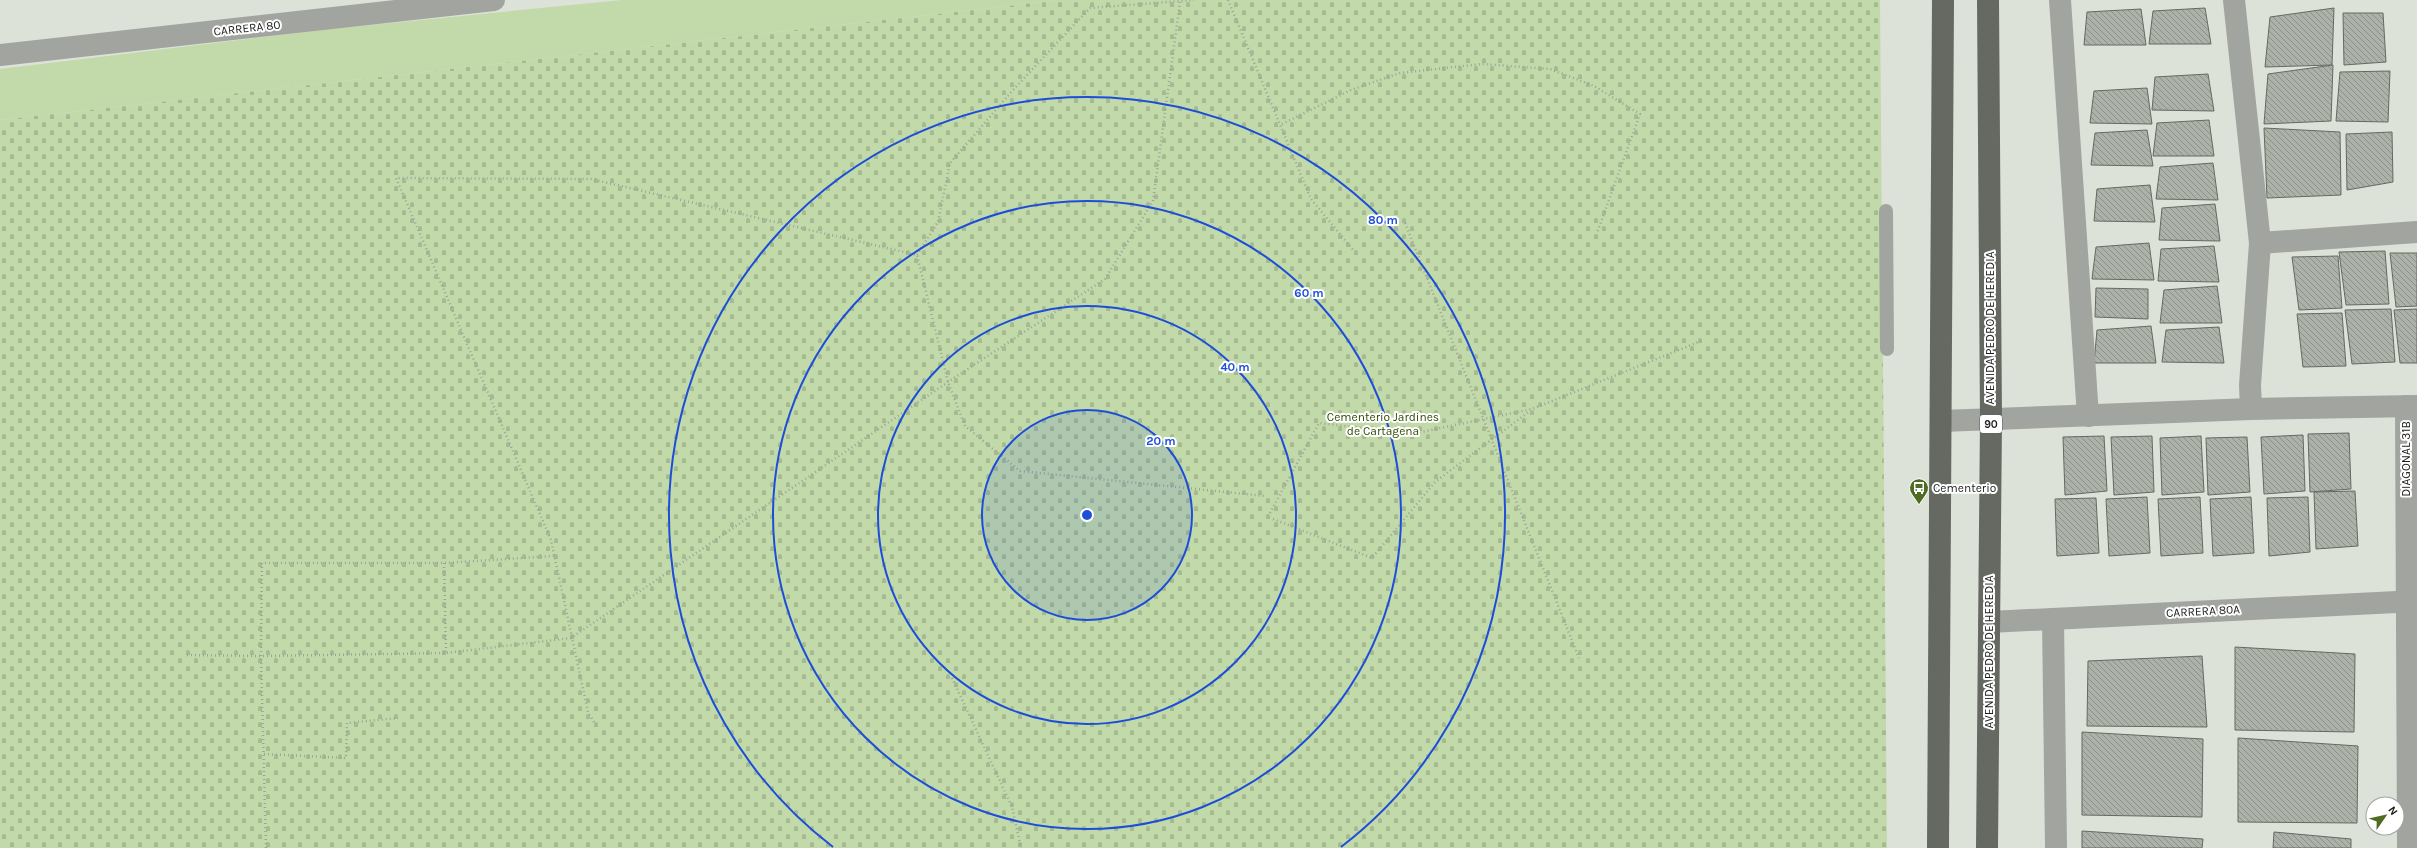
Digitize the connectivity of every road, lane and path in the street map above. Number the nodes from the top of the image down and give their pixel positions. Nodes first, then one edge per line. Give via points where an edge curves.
1 (494, 0) edge
2 (1194, 0) edge
3 (1228, 0) edge
4 (1943, 0) edge
5 (1988, 0) edge
6 (2060, 0) edge
7 (2234, 0) edge
8 (1180, 2) junction
9 (0, 55) edge
10 (1282, 124) junction
11 (1886, 211) dead end
12 (1405, 223) dead end
13 (2417, 232) edge
14 (1598, 233) dead end
15 (2260, 243) junction
16 (1354, 251) dead end
17 (917, 255) junction
18 (1701, 341) dead end
19 (1887, 350) dead end
20 (948, 382) junction
21 (2411, 406) edge
22 (1532, 409) junction
23 (2252, 409) junction
24 (2088, 416) junction
25 (1484, 420) junction
26 (1991, 420) junction
27 (1942, 421) junction
28 (1492, 439) junction
29 (1266, 496) dead end
30 (1270, 513) dead end
31 (1273, 519) dead end
32 (554, 556) junction
33 (444, 563) junction
34 (2412, 601) edge
35 (2053, 618) junction
36 (1989, 622) junction
37 (571, 638) junction
38 (446, 653) junction
39 (187, 655) dead end
40 (261, 656) junction
41 (1579, 658) dead end
42 (952, 678) dead end
43 (398, 718) dead end
44 (594, 722) dead end
45 (264, 754) junction
46 (266, 848) edge
47 (1021, 848) edge
48 (1938, 848) edge
49 (1987, 848) edge
50 (2056, 848) edge
51 (2408, 848) edge

1 - 9 street, CARRERA 80
2 - 8 path
3 - 10 path
4 - 27 highway
5 - 26 highway, AVENIDA PEDRO DE HEREDIA / 90
6 - 24 street
7 - 15 street
8 - 17 path via 1090,8 1013,90 950,163 938,222
8 - 20 path via 1152,201 1117,260 1105,279
10 - 14 path via 1351,90 1400,73 1482,64 1550,69 1594,86 1640,114
10 - 16 path via 1311,199
11 - 19 lane
12 - 25 path
13 - 15 street
15 - 23 street via 2250,386
17 - 20 path
17 - 32 path via 591,179 396,178 551,540
18 - 22 path
20 - 29 path via 965,426 1020,471
20 - 37 path
21 - 23 street
21 - 34 street, DIAGONAL 31B
22 - 25 path
22 - 28 path
23 - 24 street
24 - 26 street
25 - 28 path
25 - 30 path via 1412,434 1319,423
26 - 27 street
26 - 36 highway, AVENIDA PEDRO DE HEREDIA / 90
27 - 48 highway
28 - 31 path via 1435,482 1372,558
28 - 41 path
32 - 33 path
32 - 37 path
33 - 38 path
33 - 40 path via 262,563
34 - 35 street, CARRERA 80A
34 - 51 street, DIAGONAL 31B
35 - 36 street, CARRERA 80A
35 - 50 street
36 - 49 highway, AVENIDA PEDRO DE HEREDIA / 90
37 - 38 path
37 - 44 path via 588,712
38 - 40 path
39 - 40 path
40 - 45 path
42 - 47 path via 1012,807
43 - 45 path via 347,723 346,758
45 - 46 path

